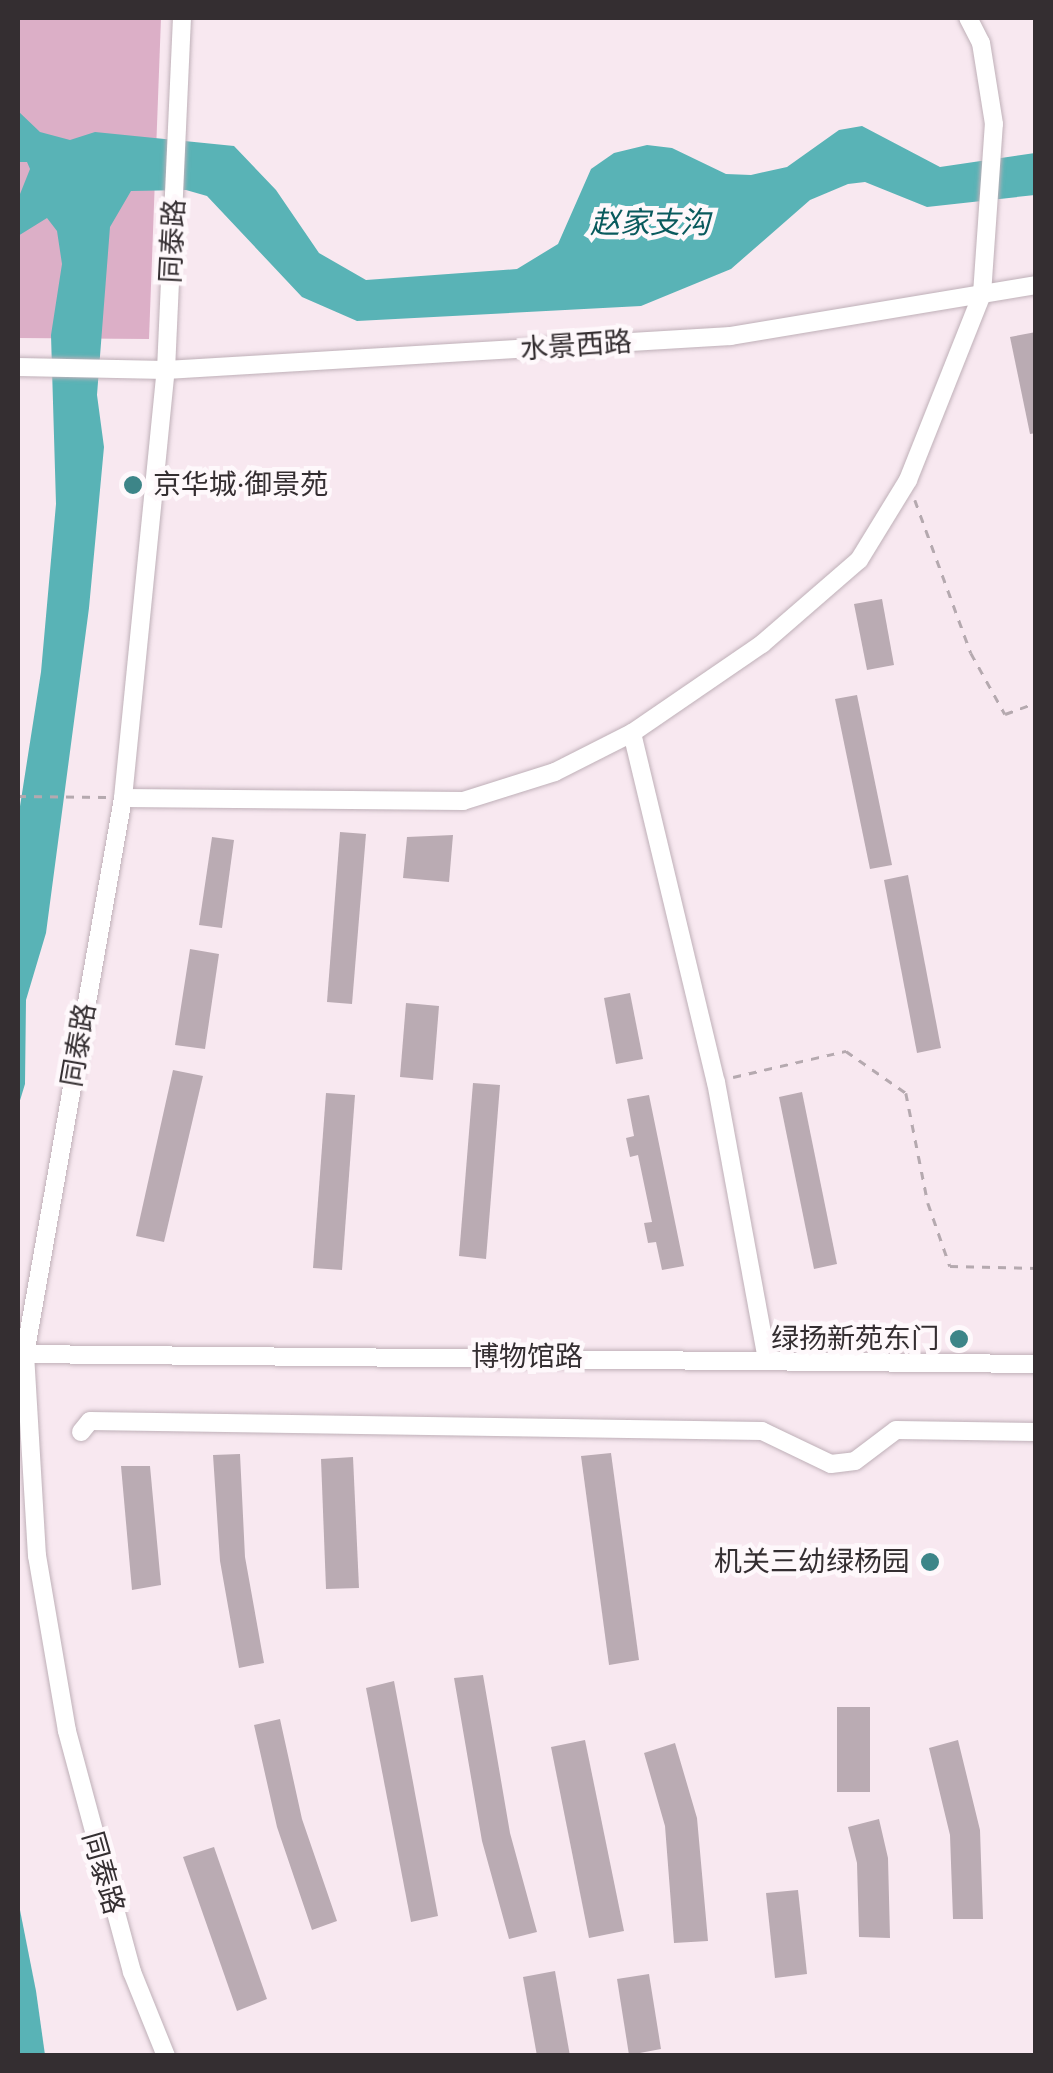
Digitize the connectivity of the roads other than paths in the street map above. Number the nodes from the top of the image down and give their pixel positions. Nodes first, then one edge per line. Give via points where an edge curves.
1 (182, 18) edge
2 (968, 18) edge
3 (1036, 285) edge
4 (982, 294) junction
5 (18, 367) edge
6 (166, 370) junction
7 (632, 732) junction
8 (123, 798) junction
9 (21, 1354) edge
10 (767, 1359) junction
11 (1036, 1364) edge
12 (81, 1432) dead end
13 (1036, 1432) edge
14 (166, 2056) edge

1 - 6 street, 同泰路
2 - 4 street via 981,43 994,124
3 - 4 street, 水景西路
4 - 6 street, 水景西路 via 731,336
4 - 7 street via 908,480 859,560 762,644
5 - 6 street, 水景西路
6 - 8 street, 同泰路
7 - 8 street via 555,772 463,801
7 - 10 street via 716,1082
8 - 9 street, 同泰路
9 - 10 street, 博物馆路
9 - 14 street, 同泰路 via 37,1556 67,1731 132,1972
10 - 11 street, 博物馆路
12 - 13 street via 90,1421 762,1431 832,1464 855,1461 896,1430

